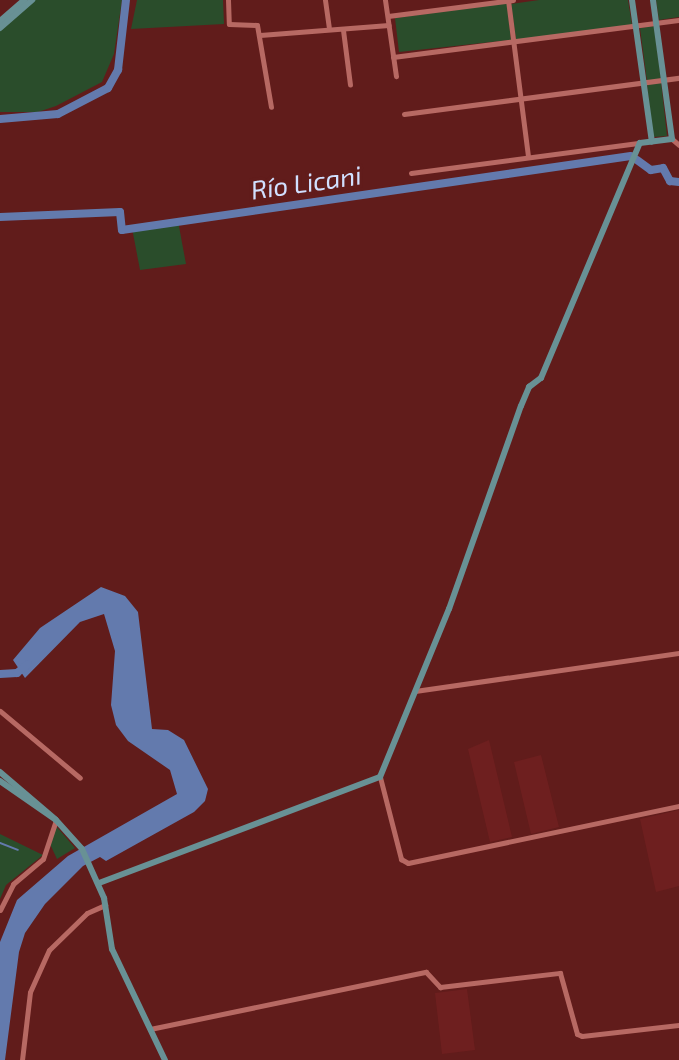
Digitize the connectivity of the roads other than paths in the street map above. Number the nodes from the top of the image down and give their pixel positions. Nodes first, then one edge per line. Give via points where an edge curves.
1 (24, 0) edge
2 (32, 0) edge
3 (228, 0) edge
4 (325, 0) edge
5 (385, 0) edge
6 (510, 0) edge
7 (632, 0) edge
8 (653, 0) edge
9 (388, 16) junction
10 (679, 20) edge
11 (0, 21) edge
12 (656, 23) junction
13 (389, 25) junction
14 (636, 26) junction
15 (329, 27) junction
16 (0, 28) edge
17 (343, 30) junction
18 (260, 35) junction
19 (513, 41) junction
20 (393, 57) junction
21 (396, 76) dead end
22 (679, 78) edge
23 (663, 80) junction
24 (643, 82) junction
25 (350, 85) dead end
26 (521, 99) junction
27 (271, 107) dead end
28 (404, 114) dead end
29 (672, 139) junction
30 (652, 142) junction
31 (640, 143) junction
32 (679, 145) edge
33 (528, 157) junction
34 (411, 173) dead end
35 (679, 653) edge
36 (415, 691) junction
37 (0, 711) edge
38 (0, 772) edge
39 (380, 777) junction
40 (80, 778) dead end
41 (0, 781) edge
42 (679, 806) edge
43 (56, 820) junction
44 (99, 883) junction
45 (104, 905) junction
46 (0, 910) edge
47 (679, 1025) edge
48 (150, 1030) junction
49 (22, 1060) edge
50 (165, 1060) edge

1 - 11 main road
2 - 16 main road
3 - 18 street via 229,24 257,25
4 - 15 street
5 - 9 street
6 - 9 street
6 - 19 street
7 - 14 main road
8 - 12 main road
9 - 13 street
10 - 12 street
12 - 14 street
12 - 23 main road
13 - 17 street
13 - 20 street
14 - 19 street
14 - 24 main road
15 - 17 street
15 - 18 street
17 - 25 street
18 - 27 street
19 - 20 street
19 - 26 street
20 - 21 street
22 - 23 street
23 - 24 street
23 - 29 main road
24 - 26 street
24 - 30 main road
26 - 28 street
26 - 33 street
29 - 30 main road
29 - 32 street
30 - 31 main road
31 - 33 street
31 - 36 main road via 541,378 529,387 521,406 449,610
33 - 34 street
35 - 36 street
36 - 39 main road
37 - 40 street
38 - 43 main road
39 - 42 street via 401,859 408,863
39 - 44 main road
41 - 43 main road
43 - 44 main road via 82,849
43 - 46 street via 43,859 13,884
44 - 45 main road
45 - 48 main road via 112,949
45 - 49 street via 87,913 49,950 30,992
47 - 48 street via 582,1036 577,1034 566,981 560,973 440,986 426,972
48 - 50 main road

